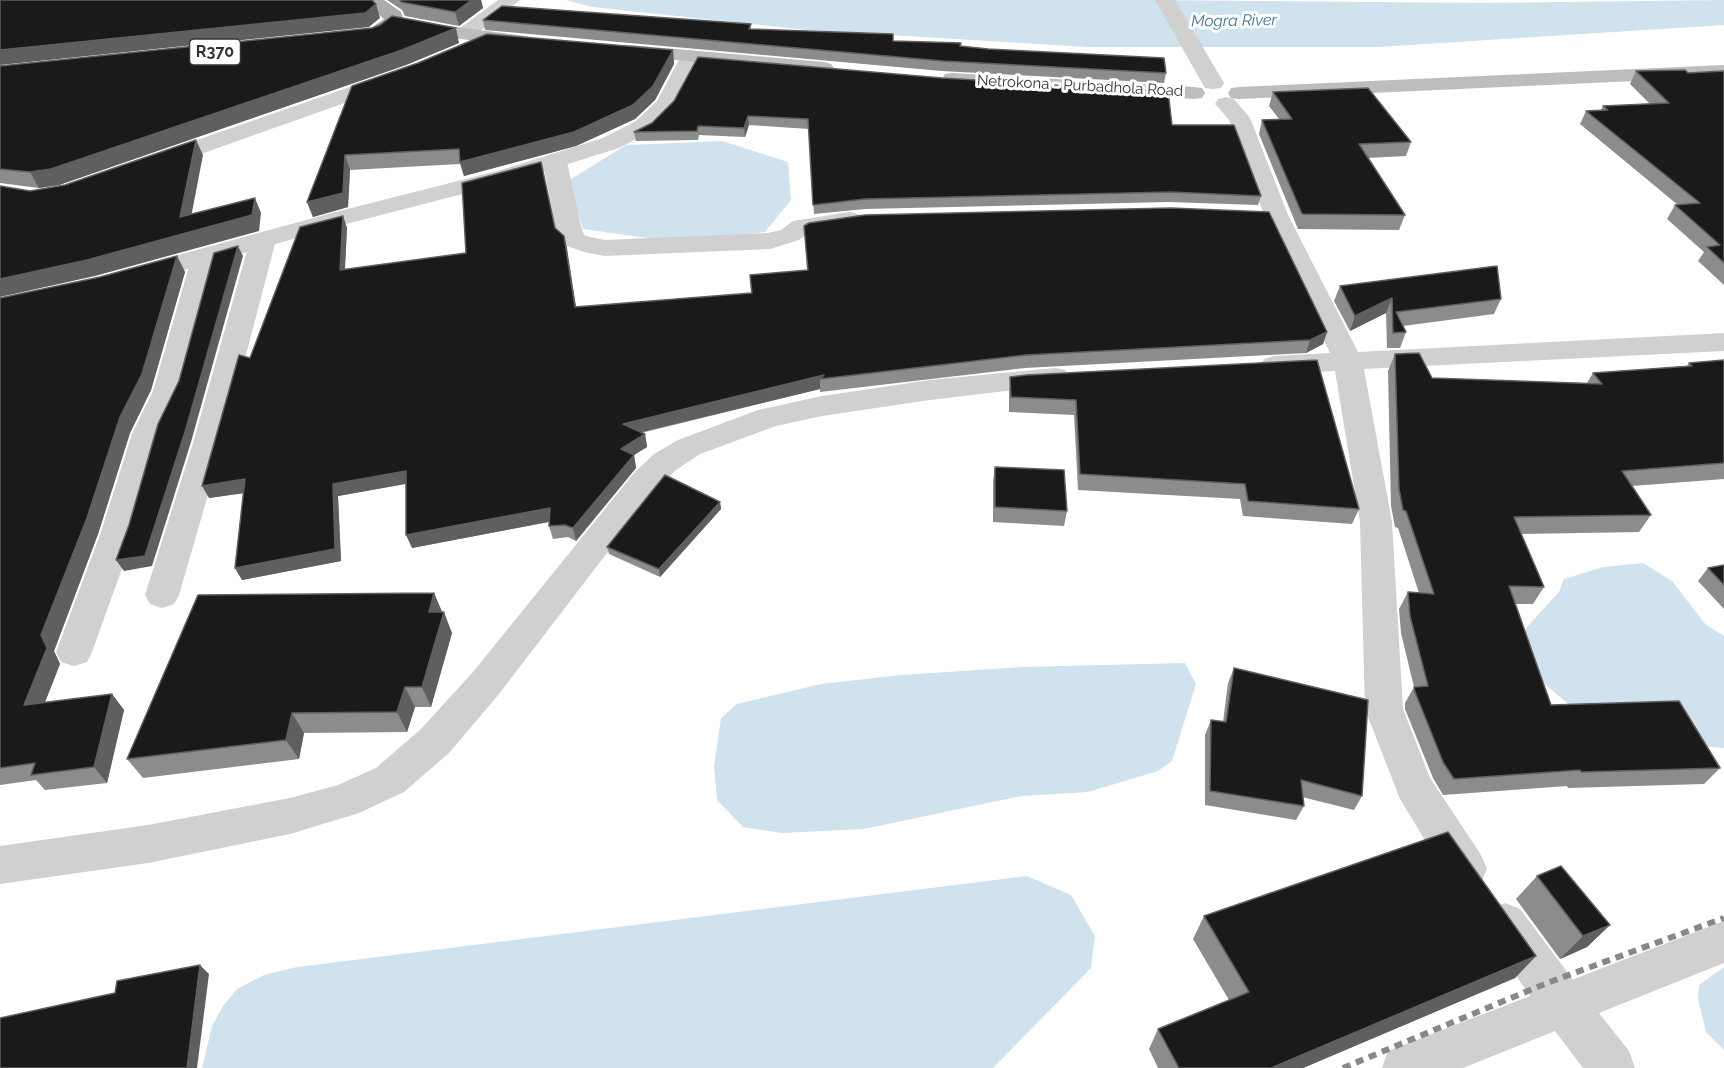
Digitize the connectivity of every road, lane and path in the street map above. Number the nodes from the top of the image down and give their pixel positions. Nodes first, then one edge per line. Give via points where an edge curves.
1 (372, 0) edge
2 (510, 0) edge
3 (1165, 0) edge
4 (394, 21) junction
5 (340, 39) edge
6 (489, 39) joint
7 (460, 44) junction
8 (548, 44) edge
9 (607, 49) edge
10 (691, 56) junction
11 (839, 69) edge
12 (1724, 70) edge
13 (414, 71) edge
14 (931, 78) edge
15 (1216, 90) junction
16 (555, 162) junction
17 (140, 168) edge
18 (876, 218) edge
19 (263, 240) junction
20 (205, 256) junction
21 (110, 282) edge
22 (1724, 342) edge
23 (1348, 361) junction
24 (1244, 366) edge
25 (1083, 375) edge
26 (162, 595) dead end
27 (74, 652) dead end
28 (0, 865) edge
29 (1724, 942) edge
30 (1564, 1005) junction
31 (1405, 1068) edge
32 (1612, 1068) edge

1 - 4 main road via 394,16
2 - 7 street
3 - 15 street
4 - 5 main road via 376,34
4 - 7 main road
6 - 7 street
6 - 8 main road
9 - 10 main road
10 - 11 main road
10 - 16 street via 666,104 644,126 611,143
12 - 15 main road, Netrokona - Purbadhola Road
13 - 17 street
14 - 15 main road, Netrokona - Purbadhola Road
15 - 23 street via 1239,118 1265,214
16 - 18 street via 573,240 594,246 770,241 790,235 802,226
16 - 19 street
19 - 20 street
19 - 26 street
20 - 21 street
20 - 27 street via 168,391 147,434 117,535
22 - 23 street
23 - 24 street
23 - 30 street via 1376,522 1384,709 1414,787 1451,848
25 - 28 street via 1013,380 822,406 769,417 689,447 645,480 486,683 435,741 390,780 345,801 290,816 148,844
29 - 30 street
30 - 31 street
30 - 32 street

